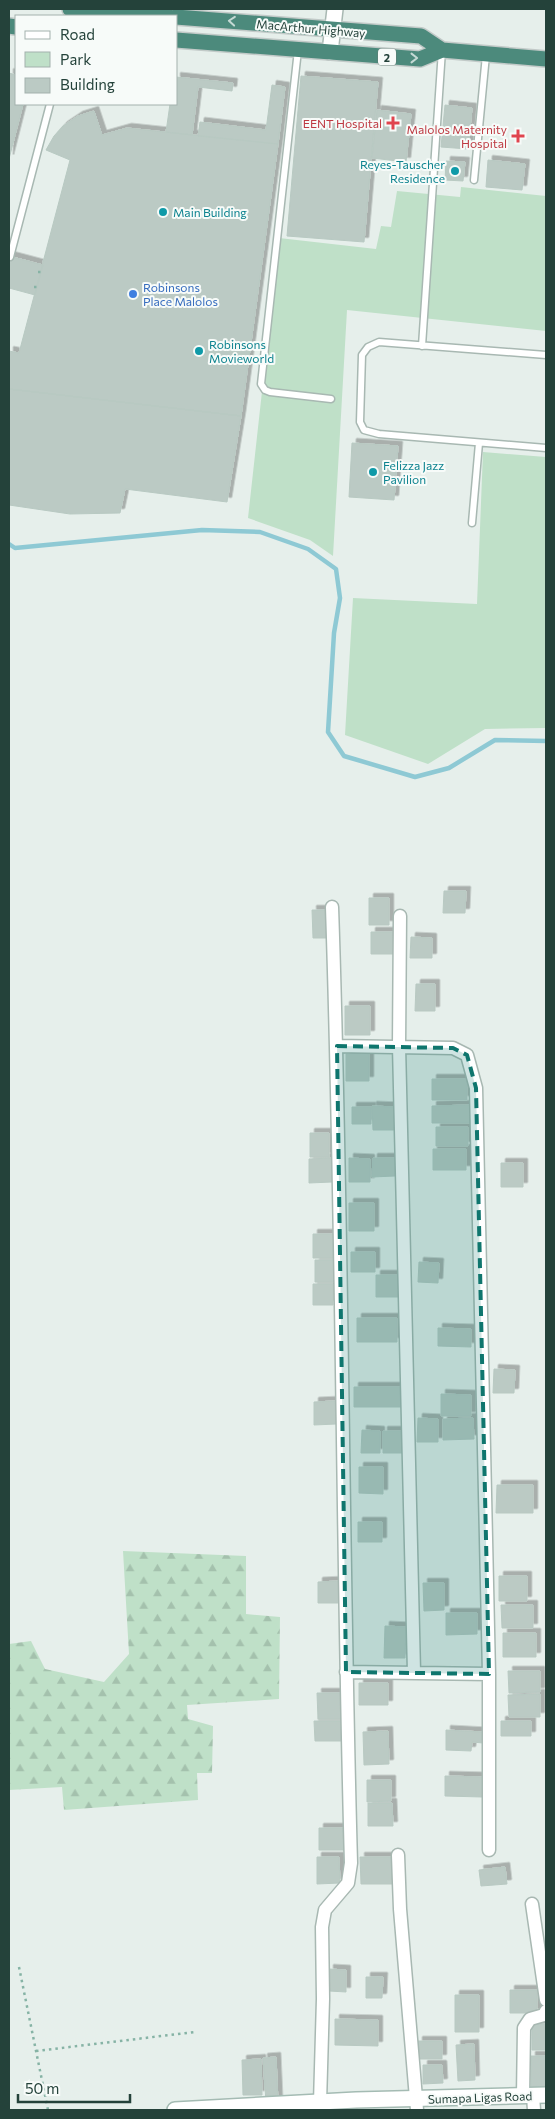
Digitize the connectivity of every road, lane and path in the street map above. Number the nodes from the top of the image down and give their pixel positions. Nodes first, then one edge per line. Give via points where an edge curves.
1 (70, 9) edge
2 (75, 9) edge
3 (335, 9) edge
4 (155, 15) edge
5 (178, 17) edge
6 (332, 29) junction
7 (178, 40) edge
8 (298, 50) junction
9 (442, 50) junction
10 (330, 52) junction
11 (486, 54) junction
12 (546, 59) edge
13 (50, 105) edge
14 (474, 180) dead end
15 (10, 256) dead end
16 (422, 346) junction
17 (546, 355) edge
18 (331, 399) dead end
19 (479, 443) junction
20 (546, 448) edge
21 (472, 523) dead end
22 (332, 907) dead end
23 (400, 916) dead end
24 (337, 1046) junction
25 (399, 1046) junction
26 (346, 1672) junction
27 (414, 1672) junction
28 (489, 1674) junction
29 (489, 1850) dead end
30 (398, 1855) dead end
31 (532, 1904) dead end
32 (19, 1967) dead end
33 (546, 2000) edge
34 (546, 2010) edge
35 (194, 2032) dead end
36 (36, 2051) junction
37 (534, 2099) edge
38 (320, 2103) junction
39 (357, 2105) edge
40 (416, 2105) edge
41 (252, 2108) edge
42 (48, 2110) edge
43 (175, 2110) edge

1 - 2 highway
2 - 4 highway
3 - 6 main road
6 -> 5 highway, MacArthur Highway / 2
6 - 9 highway, MacArthur Highway / 2 via 421,36
6 - 10 main road
7 - 8 highway, MacArthur Highway / 2
8 - 10 highway, MacArthur Highway / 2
8 - 18 lane via 261,384 270,392
10 -> 9 highway, MacArthur Highway / 2 via 420,59
9 - 11 highway, MacArthur Highway / 2
9 - 16 lane
11 - 12 highway, MacArthur Highway / 2
11 - 14 lane
13 - 15 lane
16 - 17 lane
16 - 19 lane via 379,342 368,347 362,355 360,422 364,430
19 - 20 lane
19 - 21 lane
22 - 24 street
23 - 25 street
24 - 25 street
24 - 26 street
25 - 27 street
25 - 28 street via 453,1048 467,1056 476,1088
26 - 27 street
26 - 38 street via 351,1863 348,1883 325,1910 322,1927
27 - 28 street
28 - 29 street
30 - 40 street
31 - 33 street
32 - 36 path
34 - 37 street via 544,2015 530,2019 524,2028
35 - 36 path
36 - 42 path
37 - 40 main road, Sumapa Ligas Road
38 - 39 main road, Sumapa Ligas Road
38 - 41 main road, Sumapa Ligas Road
39 - 40 main road, Sumapa Ligas Road
41 - 43 main road, Sumapa Ligas Road

